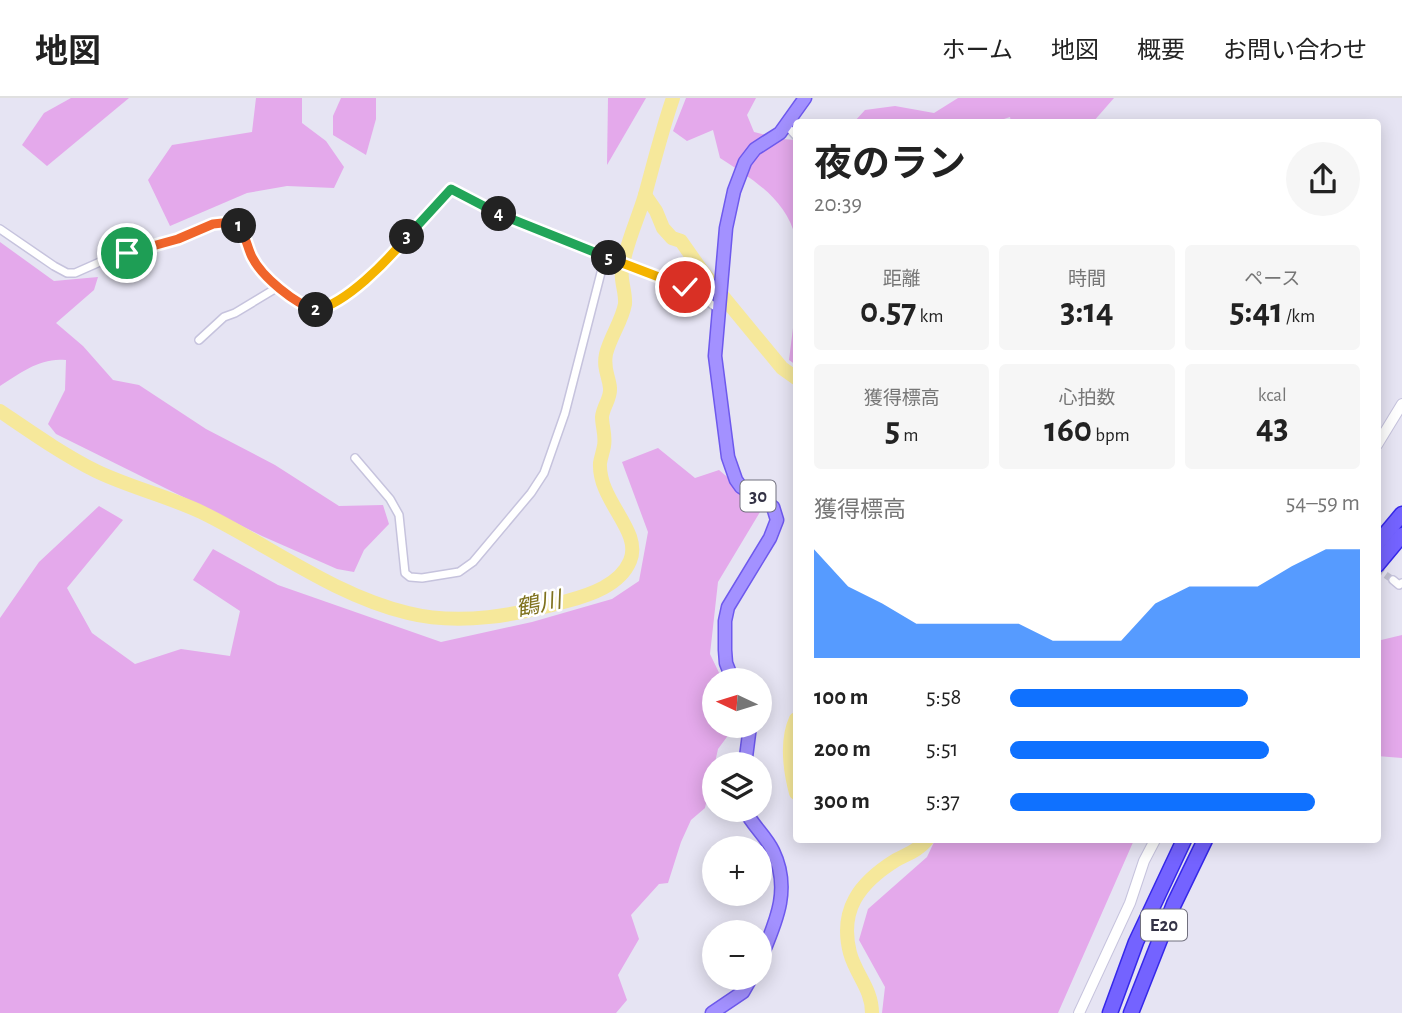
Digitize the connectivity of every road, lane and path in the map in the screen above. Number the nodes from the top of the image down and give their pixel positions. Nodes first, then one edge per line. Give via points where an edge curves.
1 (805, 98) edge
2 (786, 125) junction
3 (793, 132) edge
4 (0, 229) edge
5 (605, 257) junction
6 (278, 287) junction
7 (718, 306) junction
8 (199, 340) dead end
9 (1402, 404) edge
10 (1381, 438) edge
11 (355, 458) dead end
12 (1402, 514) edge
13 (1402, 535) edge
14 (1381, 539) edge
15 (1381, 560) edge
16 (1392, 580) tunnel mouth
17 (1402, 583) edge
18 (730, 668) edge
19 (753, 822) edge
20 (1153, 843) edge
21 (1183, 843) edge
22 (1204, 843) edge
23 (772, 928) edge
24 (744, 990) edge
25 (712, 1013) edge
26 (1079, 1013) edge
27 (1110, 1013) edge
28 (1131, 1013) edge

1 - 2 main road, 30
2 - 3 street
2 - 7 main road, 30 via 745,162 730,208
4 - 6 street via 67,273 213,224 232,222 244,233 254,262
5 - 6 street via 451,189 395,251 329,306 318,311 309,308
5 - 7 street via 685,287
5 - 11 street via 565,413 544,472 516,514 473,562 459,572 422,578 405,573 400,515
6 - 8 street via 224,317
7 - 18 main road, 30 via 715,356 731,471 741,487 773,507 777,520 728,607 725,650
9 - 10 street
12 - 14 highway
13 - 15 highway
16 - 17 street
19 - 23 main road via 774,852 780,873 781,904
20 - 26 street
21 - 27 highway, E20 via 1136,942
22 - 28 highway, E20 via 1164,925
24 - 25 main road

